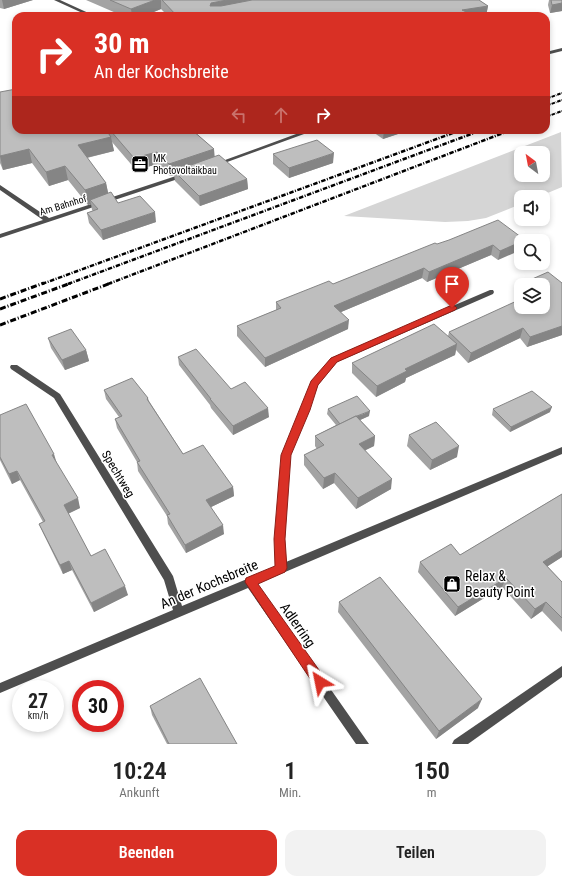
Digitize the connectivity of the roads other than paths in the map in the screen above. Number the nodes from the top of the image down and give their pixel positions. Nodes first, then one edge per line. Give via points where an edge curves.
1 (56, 0) edge
2 (84, 12) edge
3 (562, 49) edge
4 (550, 53) edge
5 (301, 134) edge
6 (214, 165) edge
7 (191, 173) edge
8 (0, 187) edge
9 (48, 220) junction
10 (0, 236) edge
11 (490, 292) dead end
12 (14, 367) dead end
13 (562, 450) edge
14 (281, 568) junction
15 (250, 582) junction
16 (179, 612) junction
17 (562, 671) edge
18 (0, 688) edge
19 (363, 744) edge
20 (458, 744) edge

1 - 2 street
3 - 4 street
5 - 6 street
7 - 9 street, Am Bahnhof
8 - 9 street
9 - 10 street, Am Bahnhof
11 - 14 street via 334,360 314,384 286,455 280,539
12 - 16 street, Spechtweg via 57,396 169,579
13 - 14 street, An der Kochsbreite
14 - 15 street, An der Kochsbreite
15 - 16 street, An der Kochsbreite
15 - 19 street, Adlerring
16 - 18 street, An der Kochsbreite
17 - 20 street

